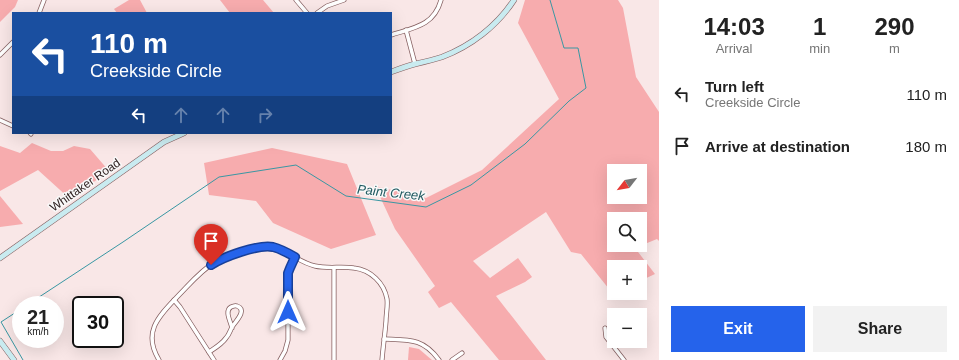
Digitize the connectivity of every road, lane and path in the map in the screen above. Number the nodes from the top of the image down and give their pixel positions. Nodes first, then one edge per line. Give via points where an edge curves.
1 (44, 0) edge
2 (296, 0) edge
3 (344, 0) edge
4 (441, 0) edge
5 (514, 0) edge
6 (39, 12) edge
7 (306, 12) edge
8 (318, 12) edge
9 (406, 30) junction
10 (392, 35) edge
11 (12, 43) edge
12 (0, 55) edge
13 (415, 64) junction
14 (392, 72) edge
15 (0, 120) edge
16 (12, 126) edge
17 (182, 134) edge
18 (295, 257) junction
19 (0, 258) edge
20 (334, 268) junction
21 (174, 300) junction
22 (232, 328) junction
23 (604, 328) dead end
24 (384, 339) junction
25 (0, 341) edge
26 (209, 352) junction
27 (462, 353) dead end
28 (14, 360) edge
29 (159, 360) edge
30 (214, 360) edge
31 (280, 360) edge
32 (334, 360) edge
33 (382, 360) edge
34 (439, 360) edge
35 (452, 360) edge
36 (624, 360) edge

1 - 6 street
2 - 7 street
3 - 8 street
4 - 9 street via 430,19 420,26
5 - 13 main road via 498,21 470,43 441,57
9 - 10 street
9 - 13 street
11 - 12 street
13 - 14 main road
15 - 16 street
17 - 19 main road, Whittaker Road via 164,142
18 - 20 street via 316,267
18 - 21 street via 283,250 264,247 225,258 202,271
18 - 31 street via 288,277 288,340
20 - 24 street via 363,270 381,284 387,305
20 - 32 street
21 - 26 street
21 - 29 street via 158,319 153,332 153,347
22 - 22 street via 242,312 236,306 228,310
22 - 26 street via 226,340
23 - 36 street via 606,337
24 - 33 street
24 - 34 street via 422,344
25 - 28 main road
26 - 30 street
27 - 35 street

